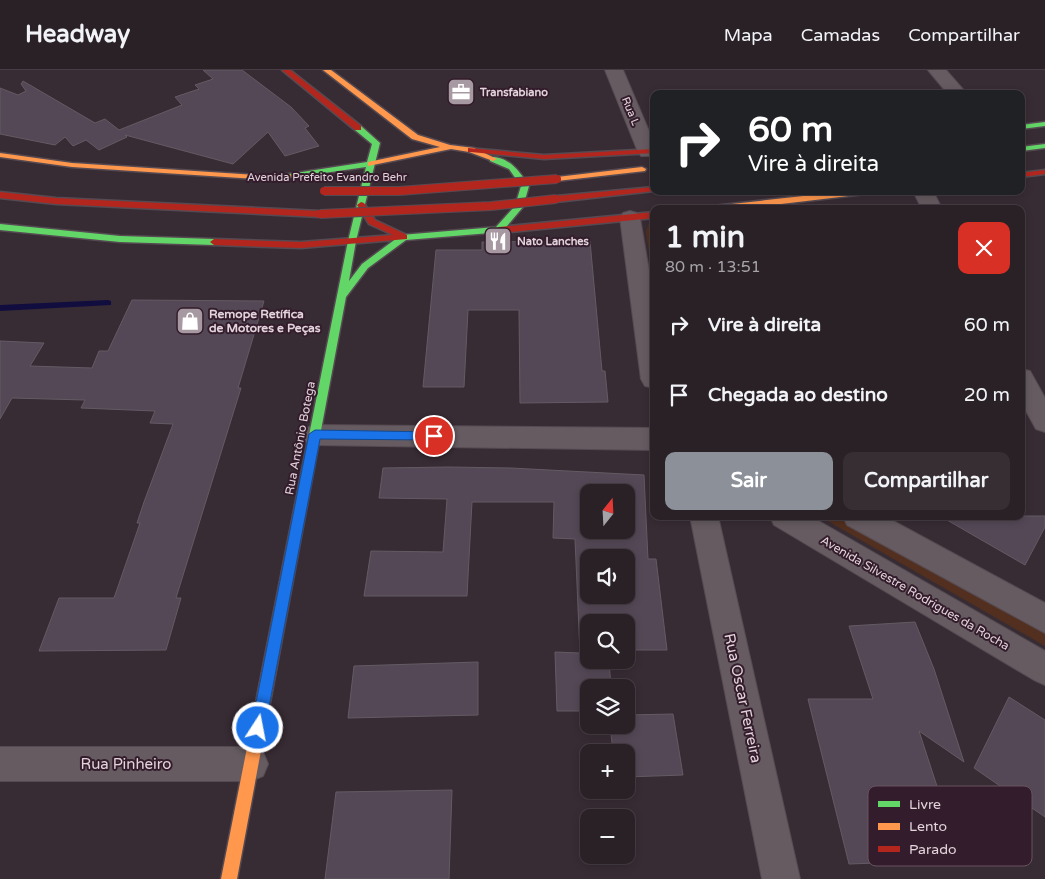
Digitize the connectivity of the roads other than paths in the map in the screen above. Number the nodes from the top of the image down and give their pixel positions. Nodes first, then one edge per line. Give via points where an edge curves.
1 (286, 70) edge
2 (327, 70) edge
3 (614, 70) edge
4 (937, 70) edge
5 (954, 90) edge
6 (1045, 124) edge
7 (1025, 126) edge
8 (1045, 146) edge
9 (451, 147) junction
10 (1025, 148) edge
11 (471, 150) junction
12 (650, 152) edge
13 (0, 155) edge
14 (650, 157) edge
15 (650, 157) edge
16 (371, 164) junction
17 (1045, 172) edge
18 (1025, 174) edge
19 (650, 189) edge
20 (319, 191) dead end
21 (0, 195) edge
22 (838, 195) edge
23 (749, 205) edge
24 (361, 206) junction
25 (650, 216) edge
26 (630, 218) junction
27 (0, 227) edge
28 (499, 230) junction
29 (404, 237) junction
30 (352, 241) junction
31 (341, 298) junction
32 (650, 352) edge
33 (1025, 385) edge
34 (1045, 422) edge
35 (315, 434) junction
36 (650, 439) edge
37 (705, 520) edge
38 (791, 520) edge
39 (864, 520) edge
40 (1045, 620) edge
41 (1045, 669) edge
42 (0, 764) edge
43 (251, 764) junction
44 (229, 879) edge
45 (781, 879) edge

1 - 16 main road, Rua Antônio Botega via 376,143
2 - 9 main road via 415,137
3 - 12 street, Rua L
4 - 5 street
6 - 7 main road
8 - 10 main road
9 - 11 main road, Avenida Prefeito Evandro Behr
9 - 16 main road, Avenida Prefeito Evandro Behr
11 - 14 main road via 544,157
11 - 28 main road via 512,167 525,186 519,207
13 - 16 main road, Avenida Prefeito Evandro Behr via 72,165 270,178
15 - 20 main road, Avenida Prefeito Evandro Behr, bridge via 557,179 399,191
16 - 24 main road, Rua Antônio Botega
17 - 18 main road
19 - 21 main road, bridge via 482,206 320,214 56,201
22 - 23 main road
24 - 29 main road via 372,222
24 - 30 main road, Rua Antônio Botega
25 - 26 main road
26 - 28 main road
26 - 32 street
27 - 30 main road via 139,239 301,245
28 - 29 main road
29 - 30 main road
29 - 31 main road, Rua Antônio Botega via 365,266
30 - 31 main road, Rua Antônio Botega
31 - 35 main road, Rua Antônio Botega
33 - 34 street
35 - 36 street
35 - 43 main road, Rua Antônio Botega
37 - 45 street, Rua Oscar Ferreira
38 - 41 street, Avenida Silvestre Rodrigues da Rocha
39 - 40 street
42 - 43 street, Rua Pinheiro
43 - 44 main road, Rua Antônio Botega

